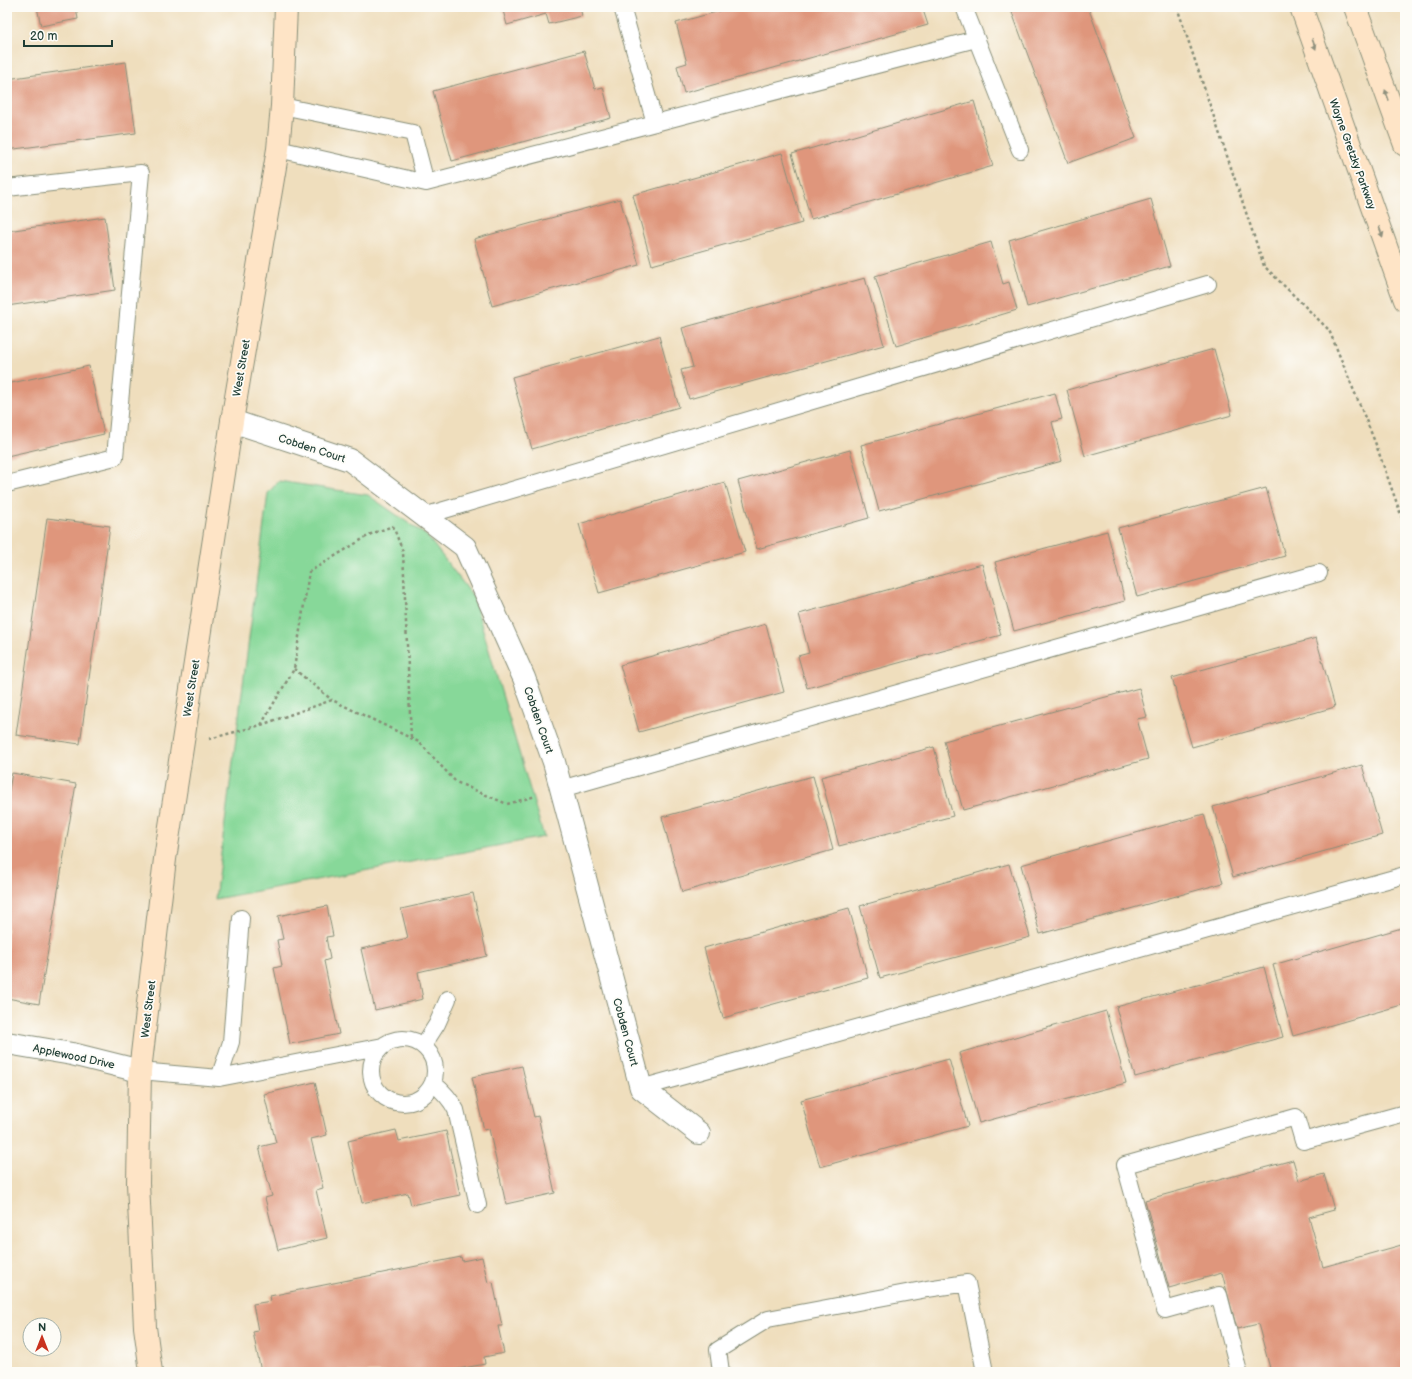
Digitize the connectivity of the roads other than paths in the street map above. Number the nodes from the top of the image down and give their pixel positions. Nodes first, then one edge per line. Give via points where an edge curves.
1 (286, 7) edge
2 (622, 7) edge
3 (964, 7) edge
4 (1301, 7) edge
5 (1355, 7) edge
6 (976, 39) junction
7 (282, 106) junction
8 (655, 123) junction
9 (1405, 145) edge
10 (278, 149) junction
11 (1020, 150) dead end
12 (426, 183) junction
13 (7, 188) edge
14 (1208, 284) dead end
15 (1405, 300) edge
16 (232, 421) junction
17 (7, 484) edge
18 (424, 516) junction
19 (1319, 573) dead end
20 (561, 789) junction
21 (1405, 875) edge
22 (241, 918) dead end
23 (448, 999) dead end
24 (7, 1043) edge
25 (383, 1046) junction
26 (423, 1046) junction
27 (140, 1071) junction
28 (220, 1078) junction
29 (433, 1083) junction
30 (641, 1088) junction
31 (1405, 1113) edge
32 (699, 1133) dead end
33 (478, 1205) dead end
34 (151, 1372) edge
35 (720, 1372) edge
36 (985, 1372) edge
37 (1240, 1372) edge

1 - 7 main road, West Street
2 - 8 lane
3 - 6 lane
4 -> 15 main road, Wayne Gretzky Parkway
9 -> 5 main road
6 - 8 lane
6 - 11 lane
7 - 10 main road, West Street
7 - 12 lane via 413,133
8 - 12 lane
10 - 12 lane
10 - 16 main road, West Street
13 - 17 lane via 141,174 115,457
14 - 18 lane
16 - 18 street, Cobden Court via 350,460
16 - 27 main road, West Street via 165,859
18 - 20 street, Cobden Court via 465,547 524,678
19 - 20 lane
20 - 30 street, Cobden Court
21 - 30 lane
22 - 28 lane via 230,1042
23 - 26 lane
24 - 27 street, Applewood Drive via 72,1054
25 - 26 lane via 403,1039 414,1040
25 - 28 lane
25 - 29 lane via 376,1054 371,1075 381,1094 400,1103 410,1102 427,1092
26 - 29 lane via 430,1053 434,1063
27 - 28 lane
27 - 34 main road, West Street via 138,1183 145,1327
29 - 33 lane via 445,1092 456,1110
30 - 32 street
31 - 37 lane via 1303,1140 1296,1117 1125,1165 1165,1310 1219,1295
35 - 36 lane via 718,1350 768,1319 967,1283

